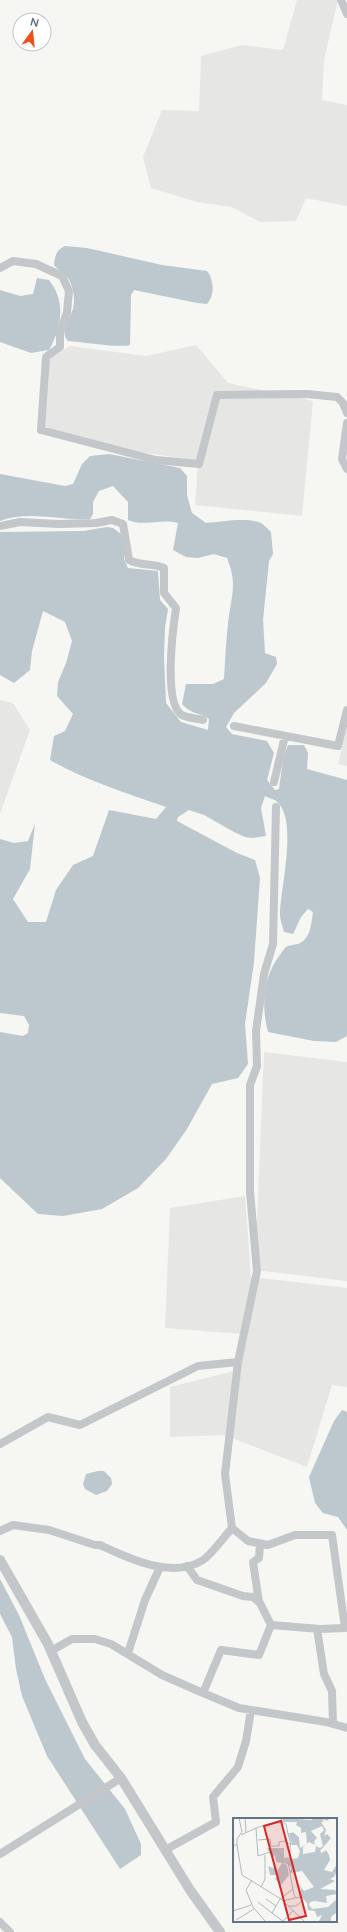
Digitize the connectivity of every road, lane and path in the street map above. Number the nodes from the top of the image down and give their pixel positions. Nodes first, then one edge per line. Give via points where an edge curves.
1 (341, 0) edge
2 (347, 14) edge
3 (0, 268) edge
4 (347, 413) edge
5 (347, 423) edge
6 (347, 469) edge
7 (0, 526) edge
8 (347, 710) edge
9 (203, 720) dead end
10 (234, 726) dead end
11 (285, 736) junction
12 (274, 782) dead end
13 (276, 807) dead end
14 (238, 1362) junction
15 (0, 1444) edge
16 (232, 1528) junction
17 (0, 1531) edge
18 (260, 1544) junction
19 (0, 1560) edge
20 (187, 1566) junction
21 (160, 1567) junction
22 (259, 1602) junction
23 (271, 1625) junction
24 (317, 1629) junction
25 (51, 1651) junction
26 (128, 1653) junction
27 (203, 1693) junction
28 (251, 1710) junction
29 (333, 1724) junction
30 (347, 1728) edge
31 (121, 1778) junction
32 (166, 1850) junction
33 (0, 1854) edge
34 (0, 1922) edge
35 (10, 1932) edge
36 (220, 1932) edge

1 - 2 street
3 - 4 street via 13,261 36,264 62,276 70,291 60,333 60,347 46,357 41,430 156,460 199,464 217,395 307,394 337,397
5 - 6 street via 342,458
7 - 9 street via 20,522 59,524 112,520 123,524 129,560 137,564 164,568 164,593 176,608 171,646 171,685 177,709 182,715
8 - 11 street via 338,746
10 - 11 street
11 - 12 street
13 - 14 street via 273,944 264,974 256,1031 257,1066 250,1085 250,1192 257,1271
14 - 15 street via 198,1366 80,1425 48,1417
14 - 16 street via 225,1474
16 - 18 street via 248,1542
16 - 20 street via 203,1560
17 - 21 street via 13,1525 49,1530
18 - 22 street via 259,1558 253,1562
18 - 24 street via 268,1545 295,1535 332,1535 345,1628
19 - 25 street
20 - 21 street
20 - 22 street via 197,1580 243,1596 254,1597
21 - 26 street via 145,1600
22 - 23 street
23 - 24 street
23 - 27 street via 259,1654 221,1650
24 - 29 street via 324,1674 332,1691
25 - 26 street via 72,1639 95,1639
25 - 31 street via 82,1722 95,1745
26 - 27 street via 162,1675
27 - 28 street via 239,1708
28 - 29 street
28 - 32 street via 246,1741 238,1767 214,1797 216,1822
29 - 30 street
31 - 32 street
31 - 33 street
32 - 36 street
34 - 35 street

